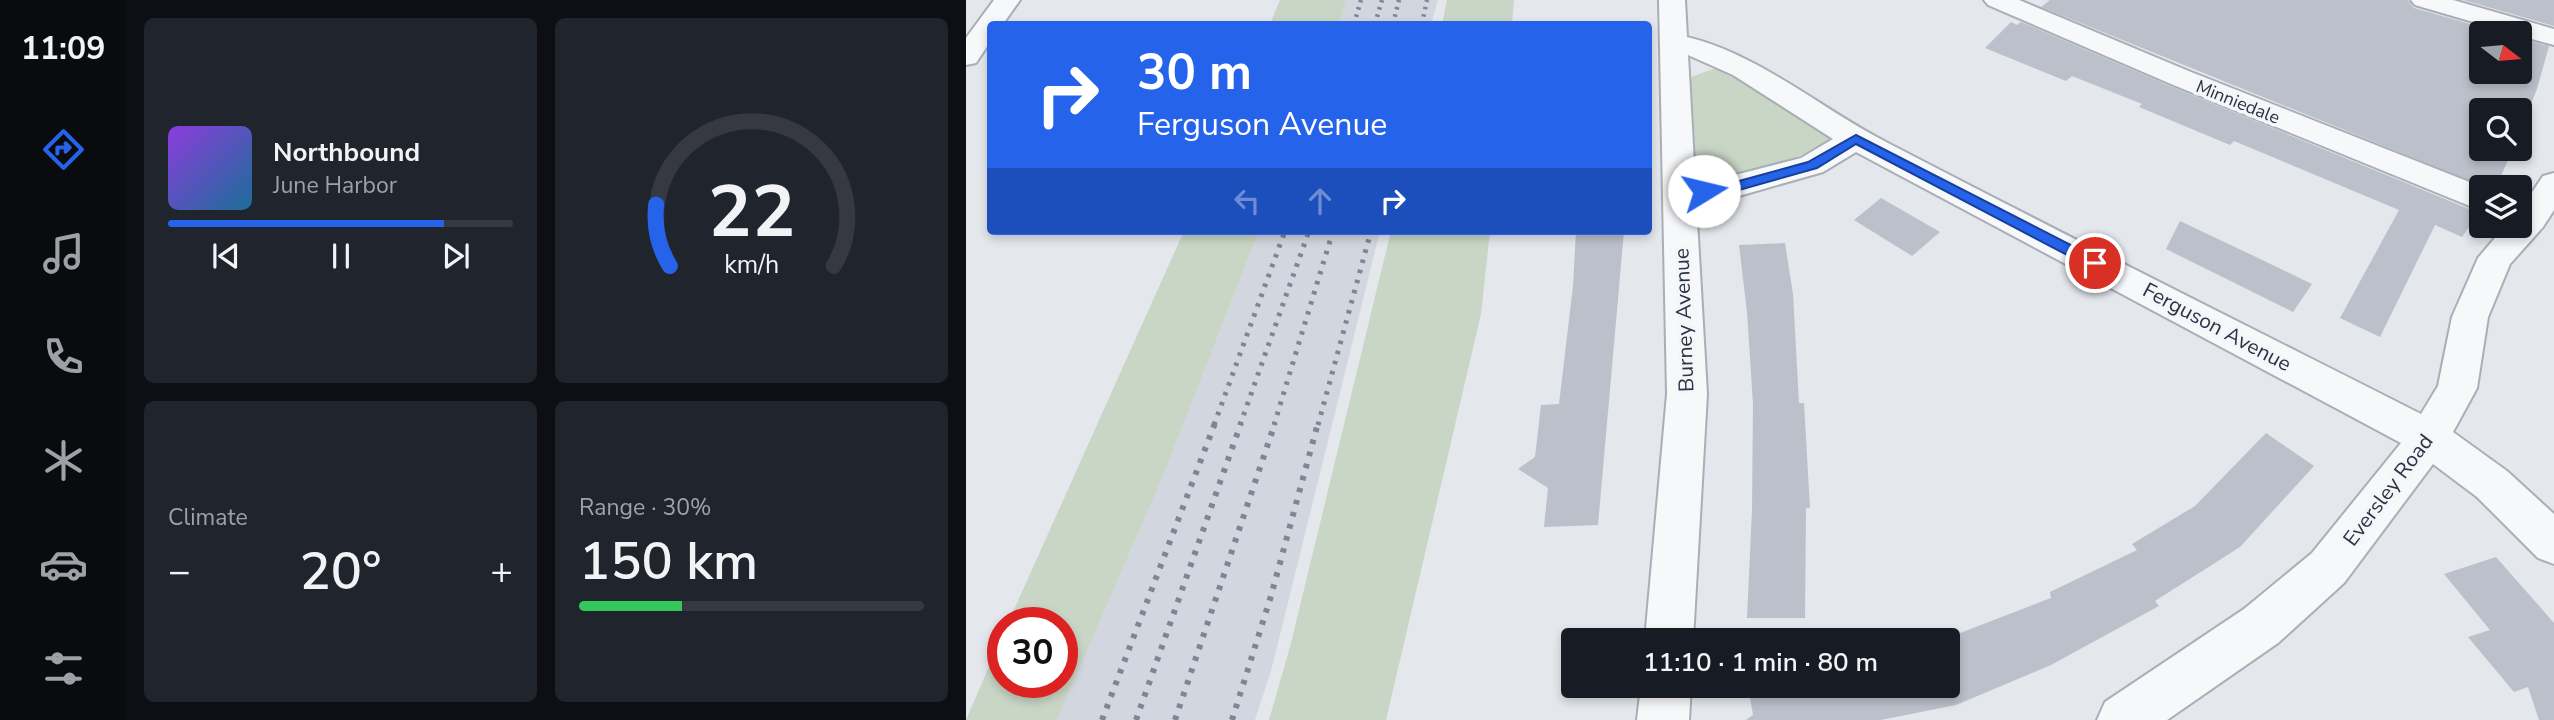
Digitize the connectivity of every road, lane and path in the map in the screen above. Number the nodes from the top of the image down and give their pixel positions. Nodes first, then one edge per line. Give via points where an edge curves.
1 (1007, 0) edge
2 (1672, 0) edge
3 (1997, 0) edge
4 (2424, 0) edge
5 (992, 21) edge
6 (987, 28) edge
7 (2554, 37) edge
8 (1672, 42) junction
9 (967, 56) edge
10 (1856, 139) junction
11 (2554, 184) edge
12 (1679, 194) junction
13 (2469, 195) edge
14 (2532, 209) edge
15 (2510, 238) edge
16 (2430, 438) junction
17 (2554, 543) edge
18 (1670, 628) edge
19 (1665, 698) edge
20 (1663, 720) edge
21 (2123, 720) edge

1 - 5 street
2 - 8 street, Burney Avenue
3 - 13 street, Minniedale
4 - 7 street
6 - 9 street
8 - 10 street, Ferguson Avenue via 1695,46 1727,62
8 - 12 street, Burney Avenue
10 - 12 street via 1812,165 1739,185
10 - 16 street, Ferguson Avenue
11 - 14 street, Eversley Road
12 - 18 street, Burney Avenue via 1687,394
15 - 16 street, Eversley Road via 2495,258 2470,317 2457,388
16 - 17 street, Ferguson Avenue via 2492,484
16 - 21 street, Eversley Road via 2328,568 2261,626
19 - 20 street

